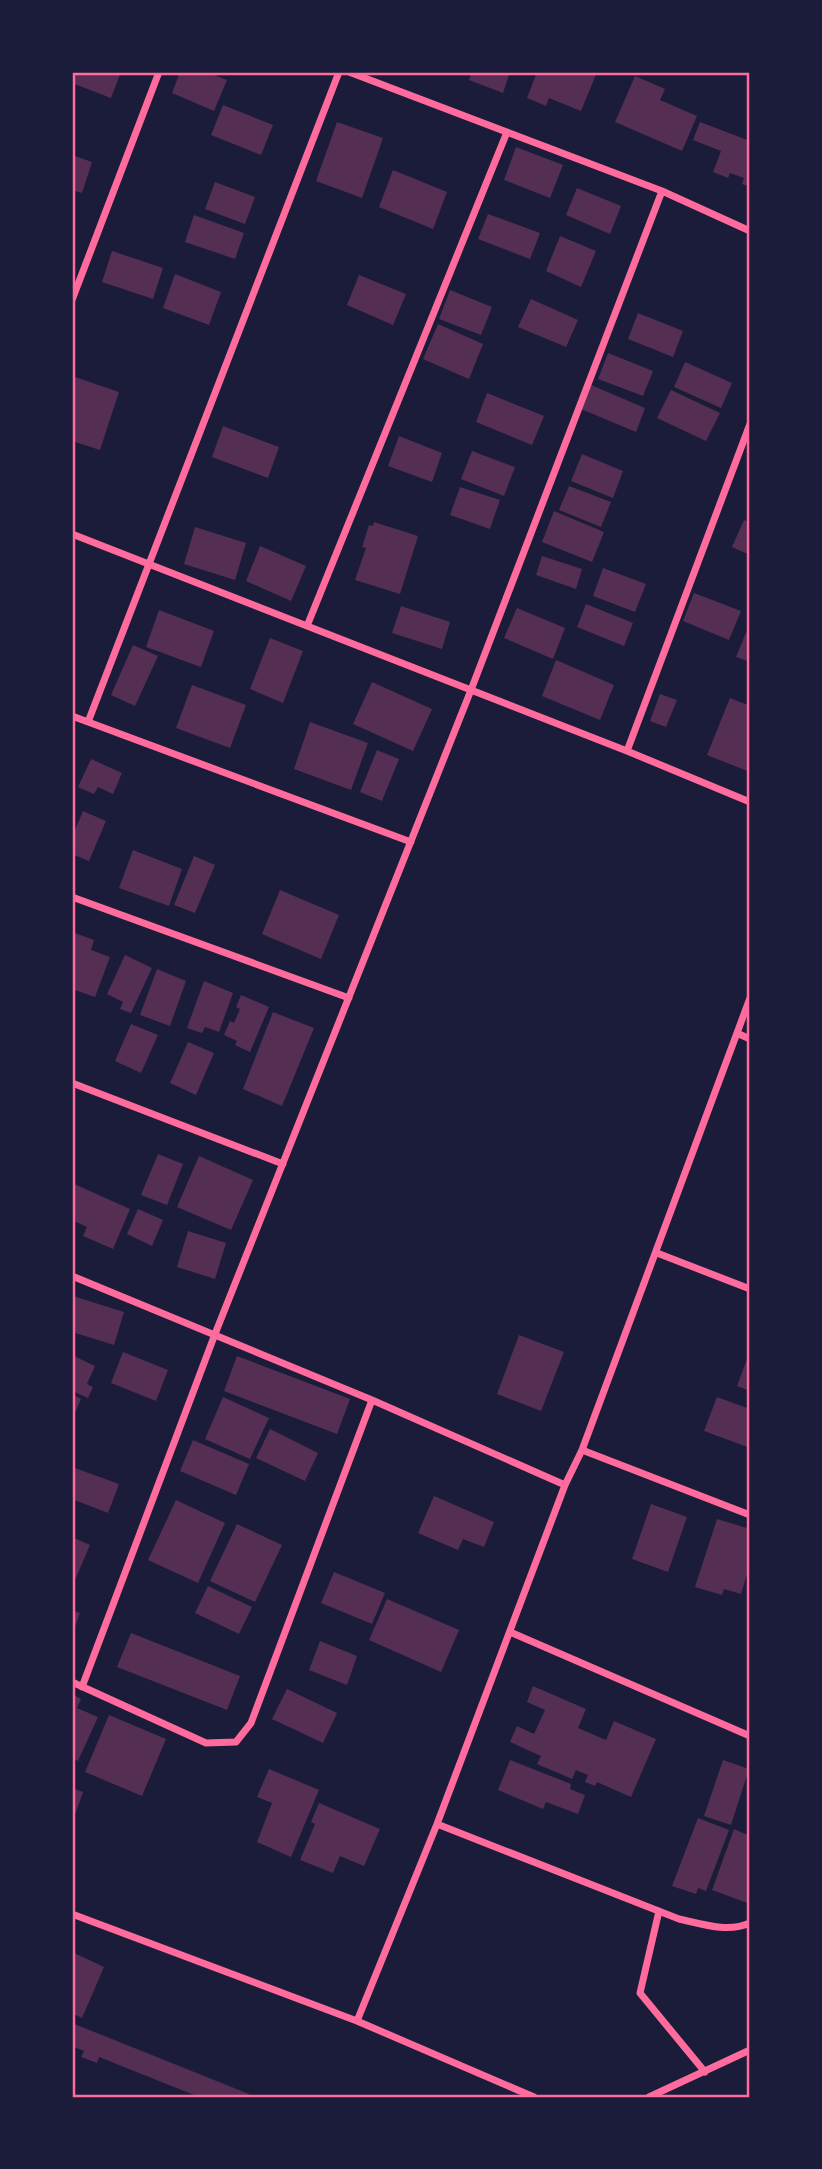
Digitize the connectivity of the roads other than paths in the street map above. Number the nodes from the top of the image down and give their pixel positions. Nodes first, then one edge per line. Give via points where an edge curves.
1 (159, 72) edge
2 (339, 72) edge
3 (349, 72) edge
4 (507, 132) junction
5 (662, 191) junction
6 (750, 231) edge
7 (72, 300) edge
8 (750, 424) edge
9 (72, 534) edge
10 (148, 564) junction
11 (307, 626) junction
12 (471, 690) junction
13 (72, 716) edge
14 (88, 722) junction
15 (627, 751) junction
16 (750, 802) edge
17 (411, 842) junction
18 (72, 897) edge
19 (349, 998) junction
20 (750, 998) edge
21 (738, 1034) junction
22 (750, 1039) edge
23 (72, 1083) edge
24 (283, 1164) junction
25 (657, 1253) junction
26 (72, 1276) edge
27 (750, 1289) edge
28 (215, 1334) junction
29 (372, 1400) junction
30 (582, 1450) junction
31 (565, 1485) junction
32 (750, 1515) edge
33 (510, 1632) junction
34 (72, 1682) edge
35 (82, 1687) junction
36 (750, 1736) edge
37 (438, 1824) junction
38 (659, 1911) junction
39 (72, 1914) edge
40 (750, 1923) edge
41 (357, 2021) junction
42 (750, 2050) edge
43 (705, 2072) junction
44 (534, 2097) edge
45 (649, 2097) edge

1 - 7 street
2 - 10 street
3 - 4 street
4 - 5 street
4 - 11 street
5 - 6 street
5 - 12 street
8 - 15 street
9 - 10 street
10 - 11 street
10 - 14 street
11 - 12 street
12 - 15 street
12 - 17 street
13 - 14 street
14 - 17 street
15 - 16 street
17 - 19 street
18 - 19 street
19 - 24 street
20 - 21 street
21 - 22 street
21 - 25 street
23 - 24 street
24 - 28 street
25 - 27 street
25 - 30 street
26 - 28 street
28 - 29 street
28 - 35 street
29 - 31 street
29 - 35 street via 244,1735 236,1742 206,1743
30 - 31 street
30 - 32 street
31 - 33 street
33 - 36 street
33 - 37 street
34 - 35 street
37 - 38 street
37 - 41 street
38 - 40 street via 713,1926 738,1928
38 - 43 street via 640,1993
39 - 41 street
41 - 44 street
42 - 43 street
43 - 45 street

